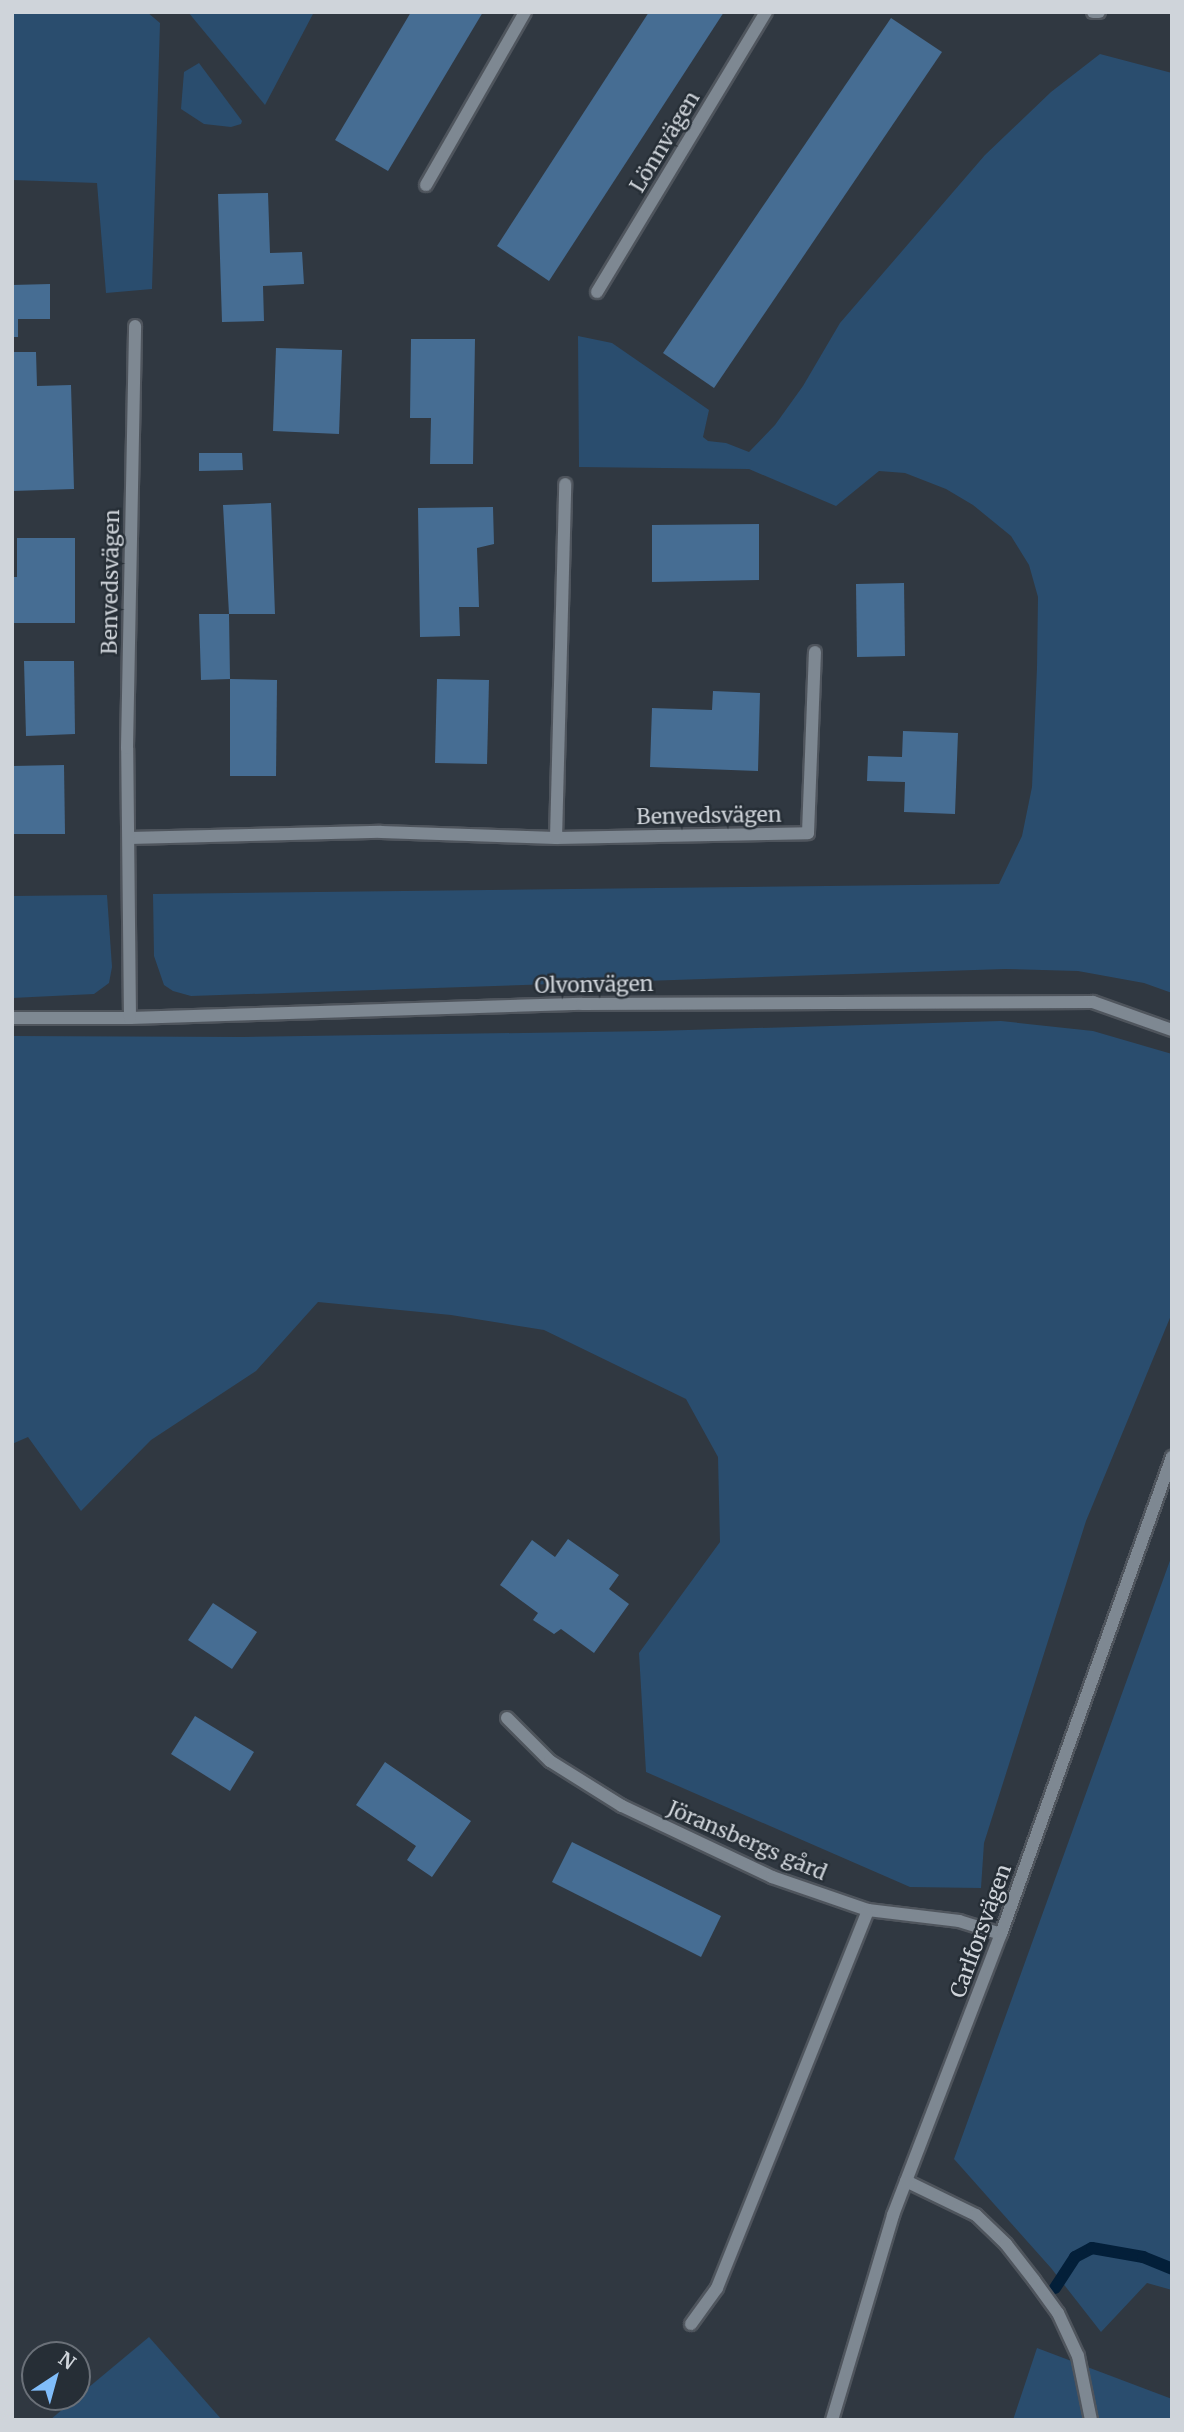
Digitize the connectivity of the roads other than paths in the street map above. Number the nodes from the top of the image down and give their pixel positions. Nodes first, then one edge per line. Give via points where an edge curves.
1 (525, 12) edge
2 (766, 12) edge
3 (1093, 12) edge
4 (1099, 12) edge
5 (426, 185) dead end
6 (597, 292) dead end
7 (135, 327) dead end
8 (565, 484) dead end
9 (815, 652) dead end
10 (129, 838) junction
11 (556, 838) junction
12 (12, 1018) edge
13 (130, 1018) junction
14 (1172, 1030) edge
15 (1172, 1457) edge
16 (507, 1718) dead end
17 (868, 1910) junction
18 (1001, 1934) junction
19 (906, 2181) junction
20 (691, 2324) dead end
21 (832, 2420) edge
22 (1091, 2420) edge

1 - 5 street
2 - 6 street, Lönnvägen
3 - 4 street
7 - 10 street, Benvedsvägen
8 - 11 street
9 - 11 street, Benvedsvägen via 808,833
10 - 11 street, Benvedsvägen via 381,832
10 - 13 street, Benvedsvägen
12 - 13 street, Olvonvägen
13 - 14 street, Olvonvägen via 582,1003 1093,1002
15 - 18 street, Carlforsvägen
16 - 17 street, Jöransbergs gård via 550,1761 622,1806 772,1877
17 - 18 street, Jöransbergs gård via 959,1921
17 - 20 street via 717,2288
18 - 19 street, Carlforsvägen
19 - 21 street, Carlforsvägen
19 - 22 street via 976,2215 1034,2280 1058,2313 1078,2356

